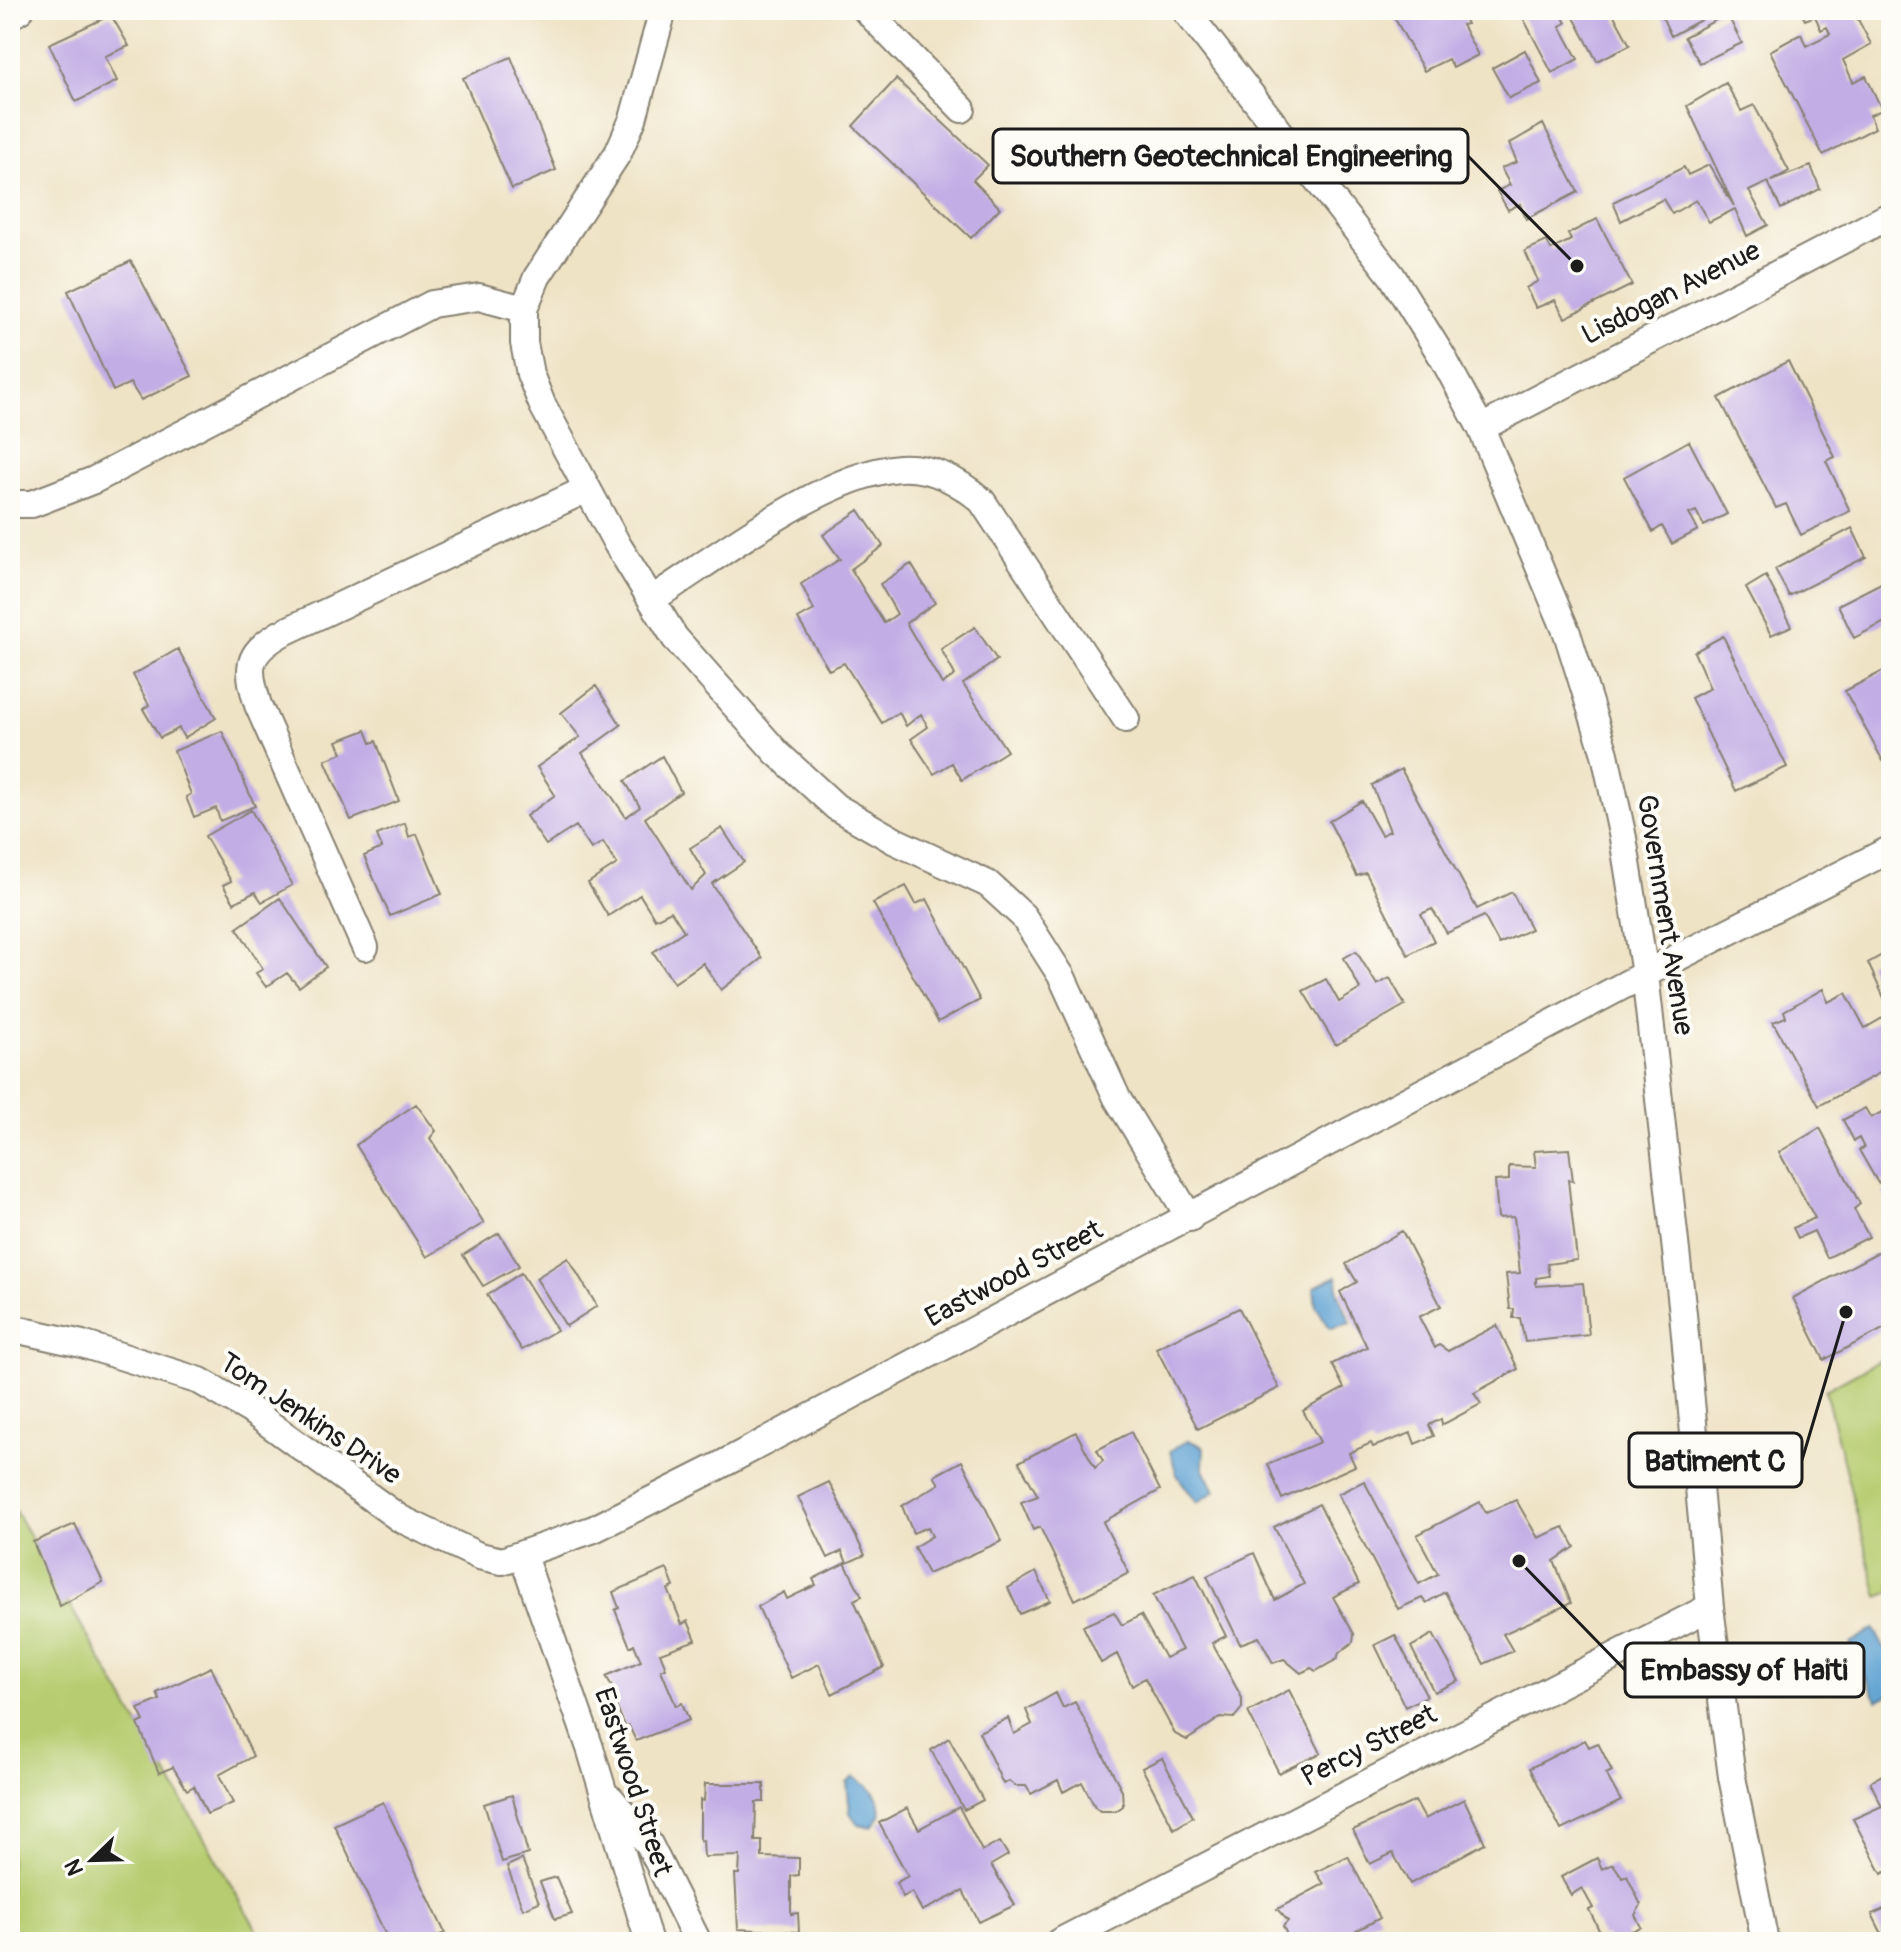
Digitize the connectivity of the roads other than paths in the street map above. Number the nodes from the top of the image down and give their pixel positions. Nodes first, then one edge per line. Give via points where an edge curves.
1 (20, 10) edge
2 (663, 10) edge
3 (866, 10) edge
4 (1185, 10) edge
5 (10, 16) edge
6 (962, 109) dead end
7 (1891, 215) edge
8 (524, 309) junction
9 (1481, 428) junction
10 (587, 489) junction
11 (10, 504) edge
12 (652, 599) junction
13 (1126, 719) dead end
14 (1891, 849) edge
15 (365, 947) dead end
16 (1645, 974) junction
17 (1190, 1218) junction
18 (10, 1328) edge
19 (523, 1556) junction
20 (1710, 1607) junction
21 (603, 1790) junction
22 (649, 1942) edge
23 (698, 1942) edge
24 (1059, 1942) edge
25 (1765, 1942) edge

1 - 5 street
2 - 8 street via 633,119 618,153 537,277
3 - 6 street
4 - 9 street, Government Avenue via 1392,276
7 - 9 street, Lisdogan Avenue
8 - 10 street via 530,374
8 - 11 street via 479,297 432,304 94,480 32,504
9 - 16 street, Government Avenue via 1567,633 1605,754
10 - 12 street
10 - 15 street via 280,634 251,660 258,705
12 - 13 street via 810,499 874,473 923,470 966,487 982,501
12 - 17 street via 675,638 777,753 836,807 988,884 1023,916 1062,977 1117,1098
14 - 16 street, Eastwood Street
16 - 17 street, Eastwood Street
16 - 20 street, Government Avenue
17 - 19 street, Eastwood Street via 594,1529
18 - 19 street, Tom Jenkins Drive via 200,1381 250,1410 399,1518 479,1556 502,1561
19 - 21 street, Eastwood Street
20 - 24 street, Percy Street
20 - 25 street, Government Avenue via 1732,1777
21 - 22 street, Eastwood Street
21 - 23 street via 649,1844

